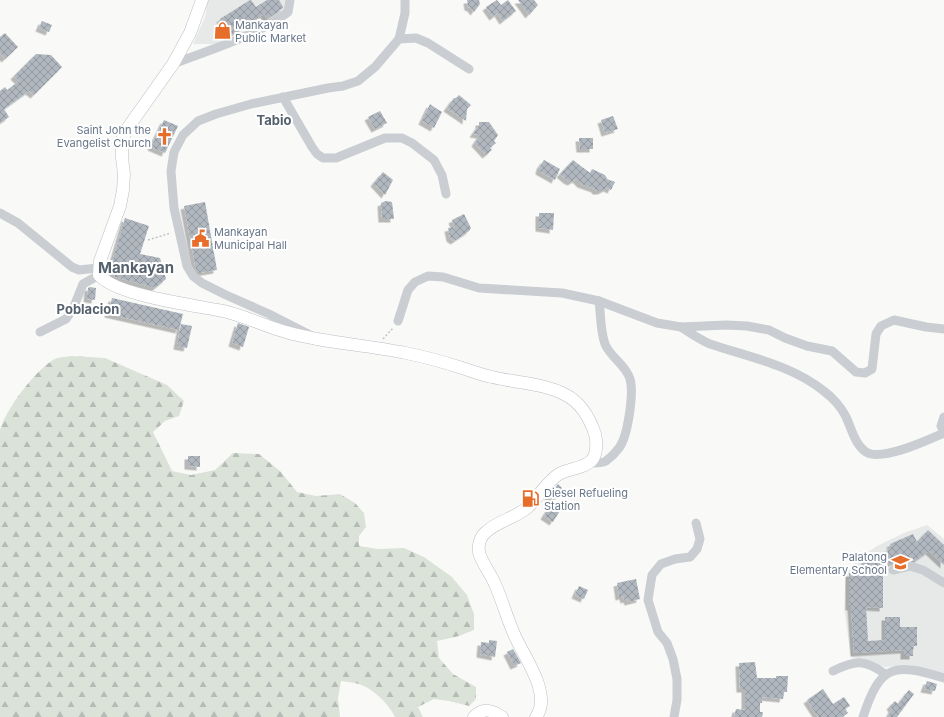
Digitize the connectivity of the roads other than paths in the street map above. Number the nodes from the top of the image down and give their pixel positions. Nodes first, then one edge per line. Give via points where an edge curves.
1 (202, 0) edge
2 (290, 0) edge
3 (405, 0) edge
4 (399, 39) junction
5 (173, 64) junction
6 (469, 69) dead end
7 (283, 97) junction
8 (446, 194) dead end
9 (0, 213) edge
10 (99, 272) junction
11 (599, 301) junction
12 (398, 321) road end
13 (681, 327) junction
14 (944, 329) edge
15 (40, 332) dead end
16 (318, 339) junction
17 (944, 417) edge
18 (944, 432) edge
19 (588, 463) junction
20 (696, 523) dead end
21 (893, 570) dead end
22 (944, 583) edge
23 (833, 670) dead end
24 (885, 674) junction
25 (944, 678) edge
26 (474, 717) edge
27 (502, 717) edge
28 (536, 717) edge
29 (674, 717) edge
30 (863, 717) edge

1 - 5 main road via 190,33
2 - 5 street via 288,12 279,19 243,38
3 - 4 street
4 - 6 street via 416,38 428,42
4 - 7 street via 375,67 358,81
5 - 10 main road via 126,129 122,140 123,190 120,206 101,256
7 - 8 street via 312,147 323,158 336,158 385,138 402,138 434,160 442,175
7 - 16 street via 216,114 198,121 183,135 174,152 171,171 174,208 187,266 193,276 202,283
9 - 10 street via 18,223 72,267
10 - 15 street via 83,284 66,319
10 - 16 main road via 107,282 126,290 238,315 287,332
11 - 12 street via 562,293 478,288 442,277 428,276 415,282 408,290
11 - 13 street via 657,323
11 - 19 street via 606,346 630,378 632,395 627,428 620,447 607,460
13 - 14 street via 726,325 769,330 807,346 832,351 856,372 865,373 872,369 876,334 881,326 894,320
13 - 18 street via 709,343 796,373 826,392 844,413 857,442 866,452 896,452
16 - 19 main road via 406,353 566,395 582,409 595,435 596,450
17 - 18 street via 941,426
19 - 28 main road via 555,477 528,507 486,531 478,547 513,633 536,676 541,705
20 - 29 street via 700,539 697,549 690,557 661,564 652,575 648,600 658,632 667,643 673,659 677,679
21 - 22 street via 910,566 923,570
23 - 24 street via 848,664 866,663
24 - 25 street via 906,668
24 - 30 street via 874,687
26 - 27 main road via 486,710

